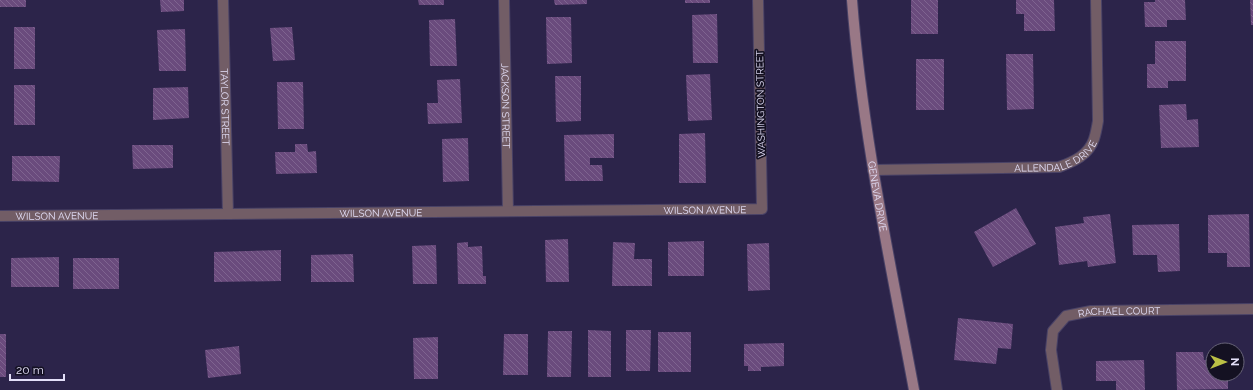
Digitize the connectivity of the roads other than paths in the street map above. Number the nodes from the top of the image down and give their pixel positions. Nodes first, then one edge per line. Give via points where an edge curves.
1 (223, 0) edge
2 (504, 0) edge
3 (758, 0) edge
4 (852, 0) edge
5 (1096, 0) edge
6 (873, 170) junction
7 (762, 209) joint
8 (508, 211) junction
9 (228, 214) junction
10 (0, 216) edge
11 (1253, 309) edge
12 (914, 390) edge
13 (1057, 390) edge

1 - 9 street, TAYLOR STREET
2 - 8 street, JACKSON STREET
3 - 7 street, WASHINGTON STREET
4 - 6 main road, GENEVA DRIVE via 858,66
5 - 6 street, ALLENDALE DRIVE via 1098,121 1094,140 1087,151 1073,162 1059,167
6 - 12 main road, GENEVA DRIVE
7 - 8 street, WILSON AVENUE
8 - 9 street, WILSON AVENUE
9 - 10 street, WILSON AVENUE
11 - 13 street, RACHAEL COURT via 1092,311 1066,316 1053,331 1050,350

